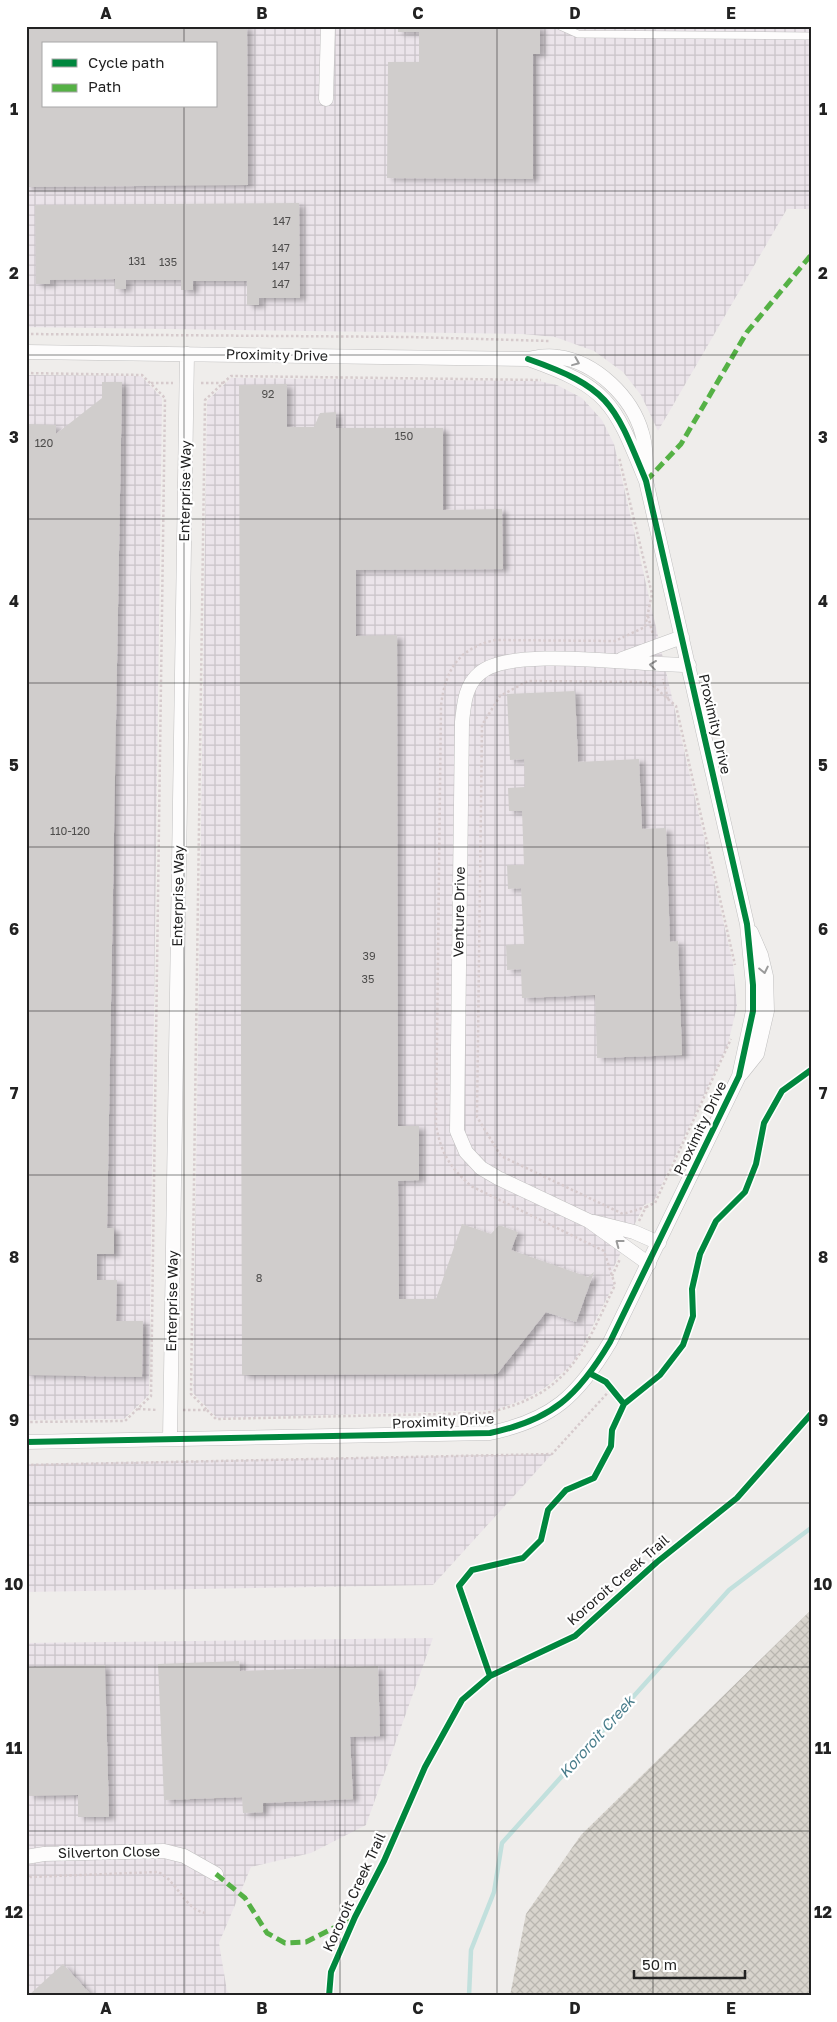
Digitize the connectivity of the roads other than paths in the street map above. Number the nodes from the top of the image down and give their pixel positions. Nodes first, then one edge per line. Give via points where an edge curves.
1 (328, 26) edge
2 (560, 26) edge
3 (811, 36) edge
4 (326, 99) dead end
5 (26, 352) edge
6 (187, 354) junction
7 (682, 637) junction
8 (617, 660) junction
9 (689, 666) junction
10 (589, 1221) junction
11 (660, 1243) junction
12 (649, 1264) junction
13 (170, 1439) junction
14 (26, 1442) edge
15 (26, 1857) edge
16 (216, 1874) dead end

1 - 4 street
2 - 3 lane via 578,34
5 - 6 street, Proximity Drive
6 - 7 street, Proximity Drive via 528,359 581,379 604,397 620,421 646,481
6 - 13 street, Enterprise Way
7 - 8 street, Venture Drive
7 - 9 street, Proximity Drive
9 -> 8 street, Venture Drive
8 - 10 street, Venture Drive via 514,660 496,664 480,672 471,682 464,698 462,722 457,1131 466,1152 481,1168
9 - 11 street, Proximity Drive via 747,924 753,985 752,1012 739,1076
10 - 11 street, Venture Drive via 634,1232
12 -> 10 street, Venture Drive
11 - 12 street, Proximity Drive
12 - 13 street, Proximity Drive via 591,1374 564,1402 516,1428 490,1433
13 - 14 street, Proximity Drive
15 - 16 street, Silverton Close via 164,1851 184,1856

